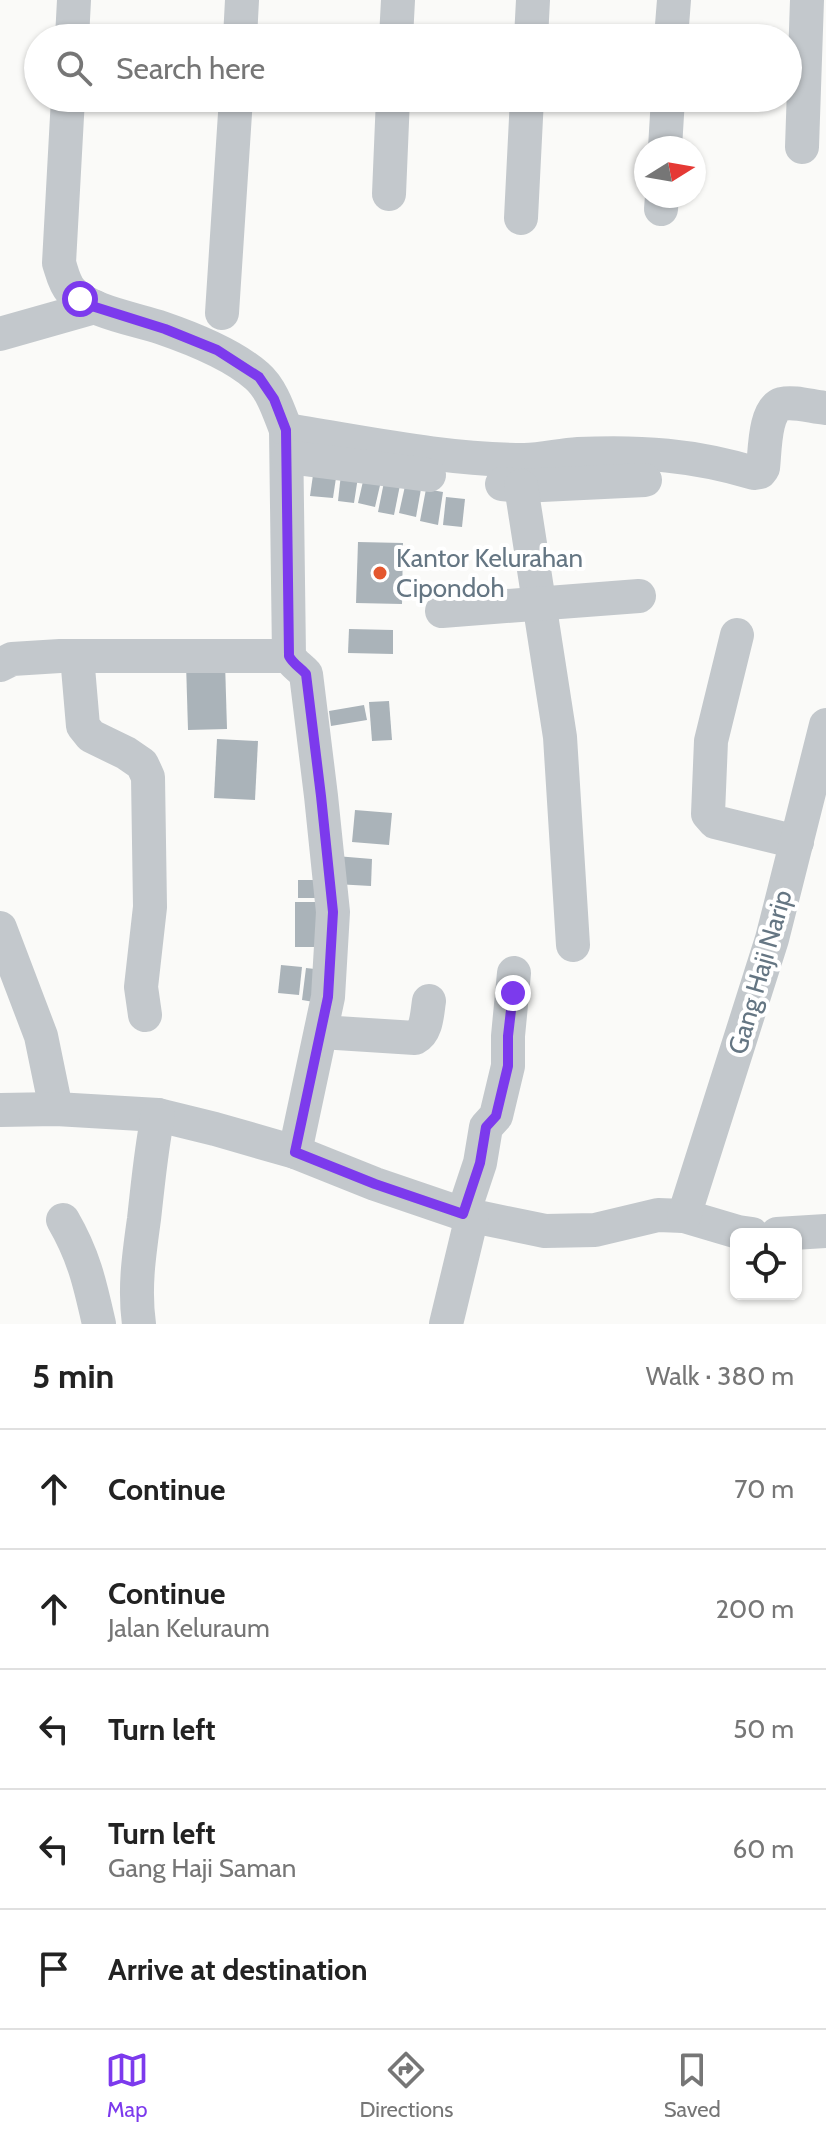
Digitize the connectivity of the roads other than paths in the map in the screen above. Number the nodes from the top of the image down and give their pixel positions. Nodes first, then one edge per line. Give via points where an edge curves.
1 (74, 0) edge
2 (242, 0) edge
3 (398, 0) edge
4 (533, 0) edge
5 (674, 0) edge
6 (807, 0) edge
7 (73, 24) edge
8 (241, 24) edge
9 (397, 24) edge
10 (532, 24) edge
11 (672, 24) edge
12 (67, 112) edge
13 (235, 112) edge
14 (392, 112) edge
15 (526, 112) edge
16 (667, 112) edge
17 (666, 136) edge
18 (802, 147) dead end
19 (389, 194) dead end
20 (521, 218) dead end
21 (95, 307) junction
22 (222, 313) dead end
23 (0, 334) edge
24 (826, 408) edge
25 (287, 444) junction
26 (645, 480) dead end
27 (521, 486) junction
28 (639, 596) dead end
29 (539, 604) junction
30 (442, 611) dead end
31 (737, 635) dead end
32 (77, 656) junction
33 (289, 656) junction
34 (0, 665) edge
35 (826, 725) edge
36 (797, 842) junction
37 (0, 928) edge
38 (573, 945) dead end
39 (514, 973) dead end
40 (429, 1001) dead end
41 (145, 1015) dead end
42 (321, 1032) junction
43 (56, 1109) junction
44 (0, 1110) edge
45 (158, 1115) junction
46 (295, 1152) junction
47 (468, 1215) junction
48 (684, 1216) junction
49 (63, 1220) dead end
50 (730, 1230) edge
51 (826, 1231) edge
52 (802, 1232) edge
53 (99, 1324) edge
54 (139, 1324) edge
55 (446, 1324) edge

1 - 7 street
2 - 8 street
3 - 9 street
4 - 10 street
5 - 11 street
6 - 18 street
12 - 21 street via 59,263 70,291
13 - 22 street
14 - 19 street
15 - 20 street
16 - 17 street
21 - 23 street
21 - 25 street via 217,350 259,377 274,399
24 - 25 street via 774,408 763,468 754,473 674,455 577,454 527,460
25 - 27 street
25 - 33 street
26 - 27 street
27 - 29 street
28 - 29 street
29 - 30 street
29 - 38 street via 560,737
31 - 36 street via 711,741 708,814 715,822
32 - 33 street
32 - 34 street via 26,657
32 - 41 street via 83,726 91,736 142,764 148,777 150,907 141,987
33 - 42 street via 306,674 333,912
35 - 36 street, Gang Haji Narip
36 - 48 street, Gang Haji Narip via 772,939
37 - 43 street via 41,1036
39 - 47 street via 508,1066 496,1116 486,1127
40 - 42 street via 424,1027 415,1038
42 - 46 street
43 - 44 street
43 - 45 street
45 - 46 street
45 - 54 street via 136,1273
46 - 47 street
47 - 48 street via 545,1231
47 - 55 street
48 - 50 street
49 - 53 street via 85,1265
51 - 52 street

